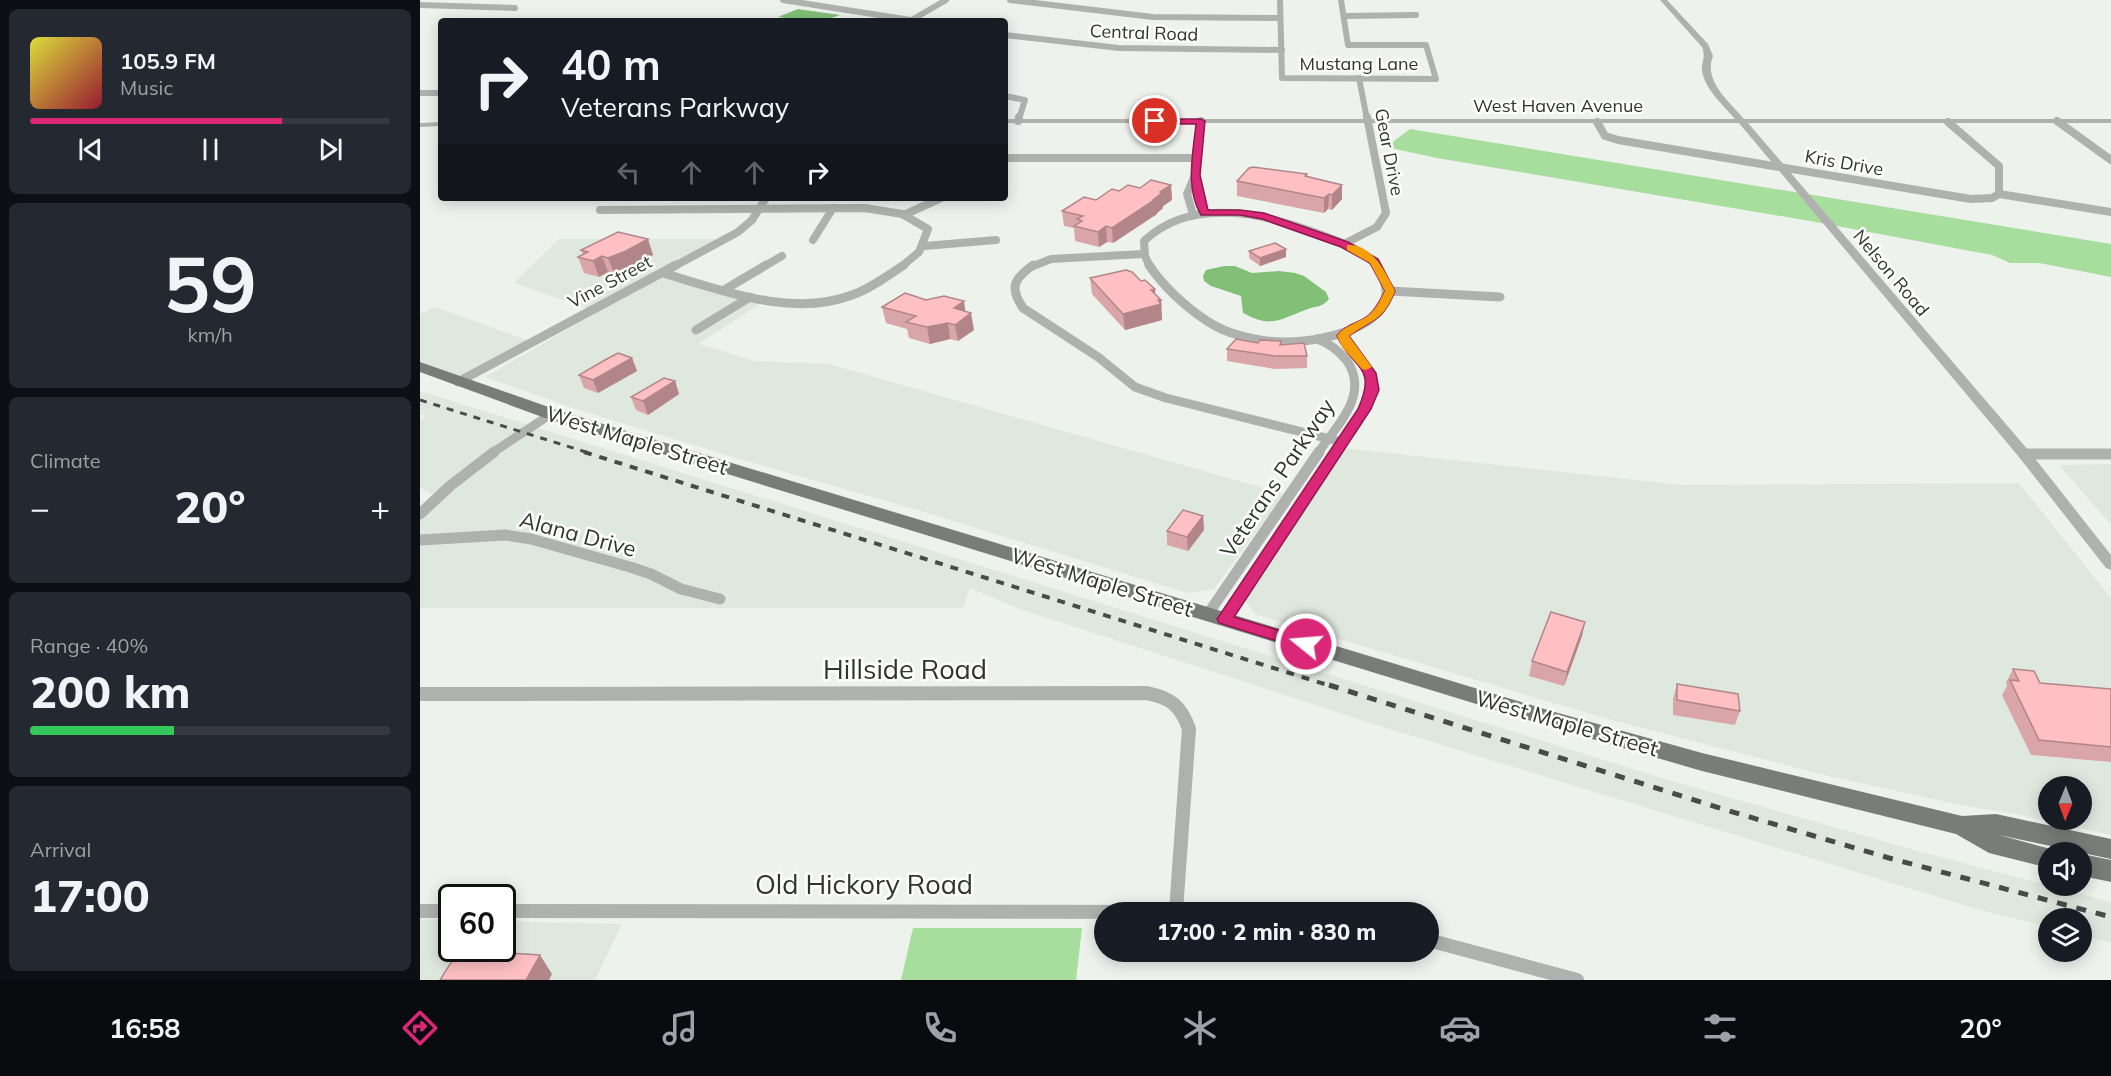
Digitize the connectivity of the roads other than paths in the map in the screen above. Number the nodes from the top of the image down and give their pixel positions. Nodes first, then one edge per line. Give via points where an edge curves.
1 (783, 0) edge
2 (946, 0) edge
3 (1010, 0) edge
4 (1280, 0) edge
5 (1341, 0) edge
6 (1663, 0) edge
7 (420, 5) edge
8 (515, 8) dead end
9 (1416, 15) dead end
10 (1344, 16) junction
11 (894, 18) edge
12 (917, 18) edge
13 (1280, 18) junction
14 (1008, 35) edge
15 (1282, 50) junction
16 (1359, 78) junction
17 (421, 93) edge
18 (438, 93) edge
19 (1008, 96) edge
20 (1201, 121) junction
21 (1008, 122) edge
22 (1018, 122) junction
23 (1367, 122) junction
24 (1597, 122) junction
25 (1743, 122) junction
26 (1948, 122) junction
27 (2057, 122) junction
28 (2111, 122) edge
29 (420, 124) edge
30 (438, 124) edge
31 (1008, 158) edge
32 (1197, 158) junction
33 (2111, 160) edge
34 (1780, 166) junction
35 (1195, 175) junction
36 (1999, 195) junction
37 (764, 201) edge
38 (832, 201) edge
39 (934, 201) edge
40 (759, 208) junction
41 (830, 208) junction
42 (600, 210) dead end
43 (2111, 212) edge
44 (1204, 213) junction
45 (1193, 214) junction
46 (904, 215) junction
47 (813, 240) dead end
48 (996, 240) dead end
49 (1344, 244) junction
50 (925, 246) junction
51 (1143, 254) junction
52 (782, 256) dead end
53 (663, 273) junction
54 (724, 290) junction
55 (1390, 291) junction
56 (750, 297) junction
57 (1500, 297) dead end
58 (696, 330) dead end
59 (1344, 333) junction
60 (1316, 339) junction
61 (420, 368) edge
62 (458, 382) junction
63 (551, 414) junction
64 (1328, 438) junction
65 (1342, 442) junction
66 (2024, 454) junction
67 (2111, 454) edge
68 (420, 514) edge
69 (420, 540) edge
70 (2111, 565) edge
71 (720, 599) dead end
72 (1216, 617) junction
73 (420, 694) edge
74 (1962, 826) junction
75 (2111, 849) edge
76 (2038, 855) edge
77 (2092, 867) edge
78 (2111, 871) edge
79 (1177, 902) edge
80 (420, 911) edge
81 (438, 911) edge
82 (516, 911) edge
83 (1094, 911) edge
84 (1439, 943) edge
85 (1577, 980) edge

1 - 11 street
2 - 12 street
3 - 13 street via 1152,17
4 - 13 street
5 - 10 street
6 - 25 street, Nelson Road via 1705,46 1709,56 1706,77
7 - 8 street
9 - 10 street
10 - 16 street, Mustang Lane via 1348,45 1426,45 1436,79
13 - 15 street
14 - 15 street, Central Road via 1119,48
15 - 16 street, Mustang Lane via 1282,78
16 - 23 street, Gear Drive
17 - 18 street
19 - 22 street via 1025,100
20 - 22 street, West Haven Avenue
20 - 23 street, West Haven Avenue
20 - 32 street
21 - 22 street, West Haven Avenue
23 - 24 street, West Haven Avenue
23 - 49 street, Gear Drive via 1386,213 1377,226
24 - 25 street, West Haven Avenue
24 - 34 street, Kris Drive via 1605,136 1618,140
25 - 26 street, West Haven Avenue
25 - 34 street, Nelson Road
26 - 27 street, West Haven Avenue
26 - 36 street via 1999,166
27 - 28 street, West Haven Avenue
27 - 33 street
29 - 30 street
31 - 32 street
32 - 35 street
34 - 36 street, Kris Drive via 1971,199
34 - 66 street, Nelson Road
35 - 44 street
35 - 45 street via 1187,195
36 - 43 street, Kris Drive
37 - 40 street, Vine Street
38 - 41 street
39 - 46 street
40 - 41 street
40 - 42 street
40 - 53 street, Vine Street via 738,232
41 - 46 street via 865,208
41 - 47 street
44 - 45 street
44 - 49 street via 1264,216
45 - 51 street via 1152,232 1144,241
46 - 50 street via 928,229
48 - 50 street
49 - 55 street via 1374,261
50 - 56 street via 917,257 842,299 780,302
51 - 60 street via 1155,274 1212,324 1258,339
51 - 64 street via 1051,259 1034,265 1019,276 1014,288 1017,299 1023,308 1098,357 1135,387
52 - 54 street
53 - 54 street
53 - 62 street, Vine Street
54 - 56 street
55 - 57 street
55 - 59 street via 1371,319
56 - 58 street
59 - 60 street
59 - 65 street, Veterans Parkway via 1347,344 1370,373 1373,390
60 - 64 street, Veterans Parkway via 1335,346 1354,375 1356,392
61 - 62 main road, West Maple Street
62 - 63 main road, West Maple Street
63 - 68 street via 480,461
63 - 72 main road, West Maple Street
64 - 65 street
64 - 72 street, Veterans Parkway
65 - 72 street, Veterans Parkway
66 - 67 street
66 - 70 street, Nelson Road
69 - 71 street, Alana Drive via 505,535 531,539 630,567 681,589
72 - 74 main road, West Maple Street via 1702,762
73 - 79 street, Hillside Road via 1147,693 1169,698 1183,711 1189,729
74 - 75 main road, West Maple Street via 1996,824
74 - 76 main road, West Maple Street via 1998,846
77 - 78 main road
80 - 81 street
82 - 83 street, Old Hickory Road
84 - 85 street

